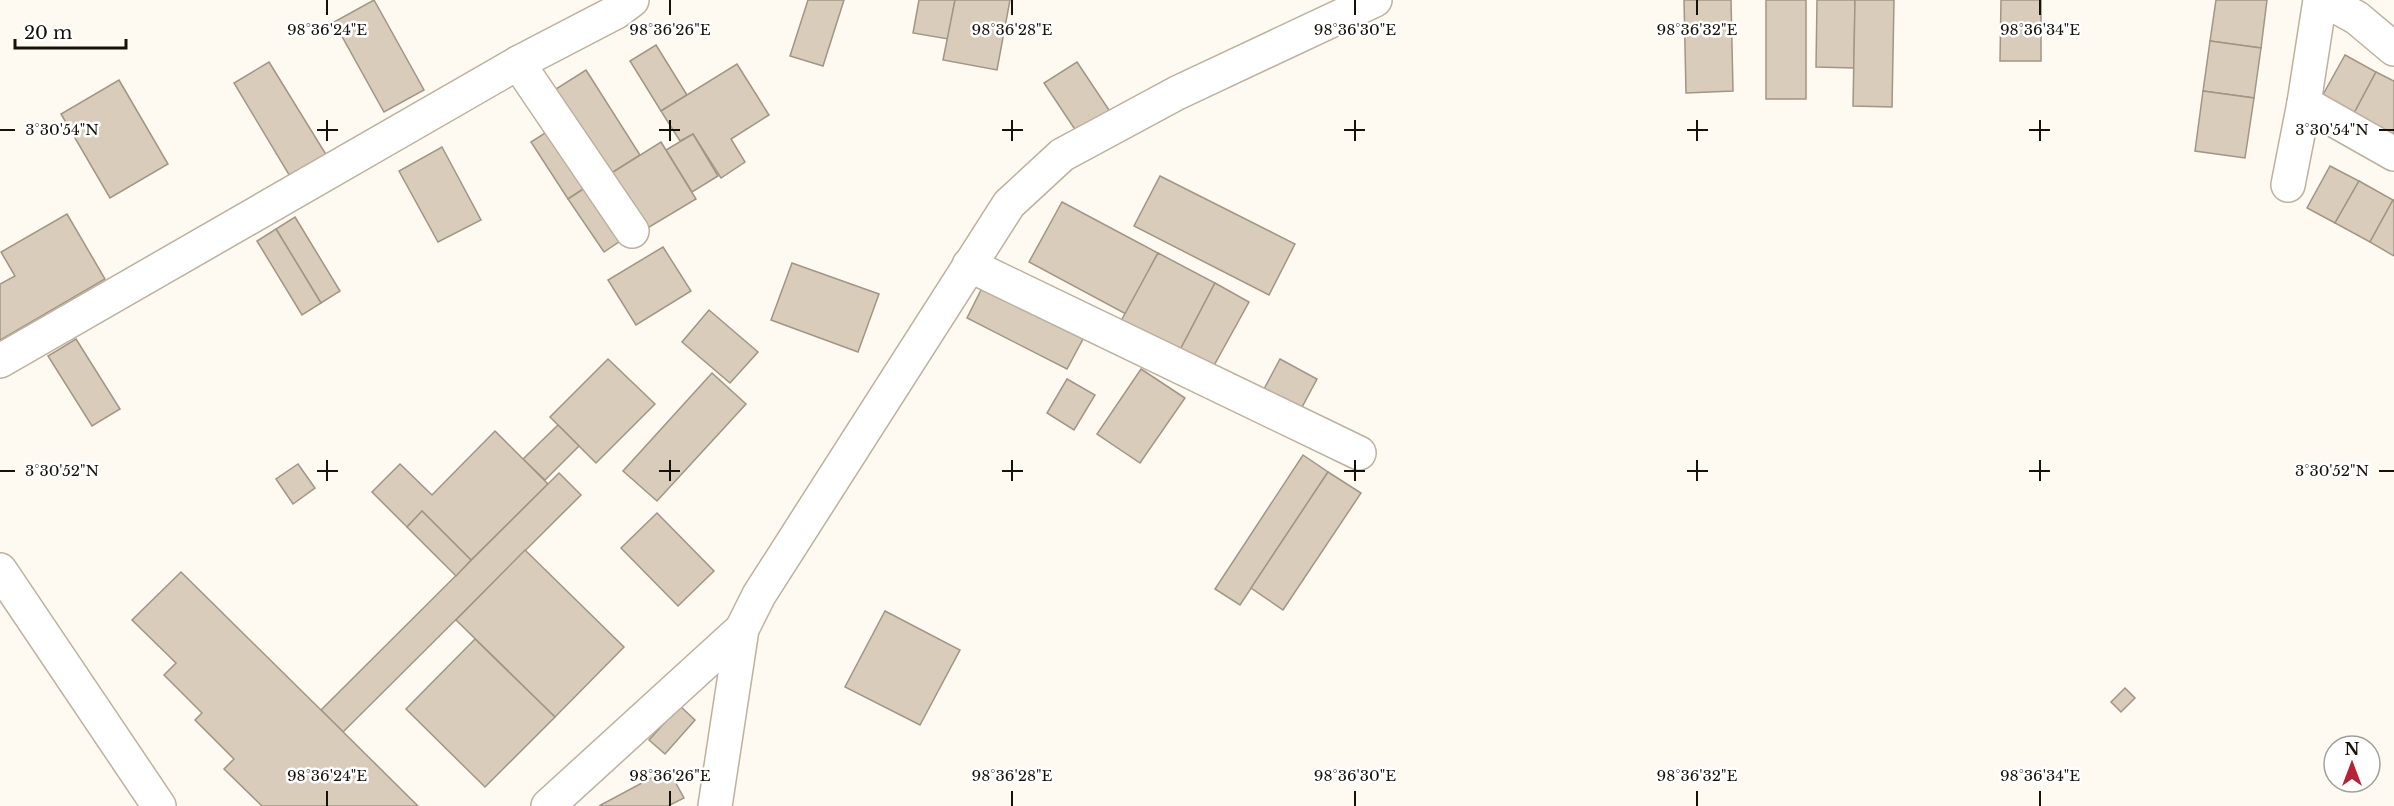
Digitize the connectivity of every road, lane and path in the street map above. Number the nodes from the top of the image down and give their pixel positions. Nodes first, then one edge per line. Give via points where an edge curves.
1 (632, 0) edge
2 (1375, 0) edge
3 (2320, 0) edge
4 (2325, 0) edge
5 (2394, 49) edge
6 (518, 63) junction
7 (2304, 103) junction
8 (2394, 154) edge
9 (2288, 185) dead end
10 (633, 231) dead end
11 (969, 265) junction
12 (0, 361) edge
13 (1359, 453) dead end
14 (0, 570) edge
15 (742, 629) junction
16 (159, 806) edge
17 (548, 806) edge
18 (715, 806) edge

1 - 6 street
2 - 11 street via 1177,93 1062,155 1009,204
3 - 7 street
4 - 5 street via 2357,18
6 - 10 street
6 - 12 street
7 - 8 street
7 - 9 street
11 - 13 street
11 - 15 street via 759,595
14 - 16 street
15 - 17 street
15 - 18 street

